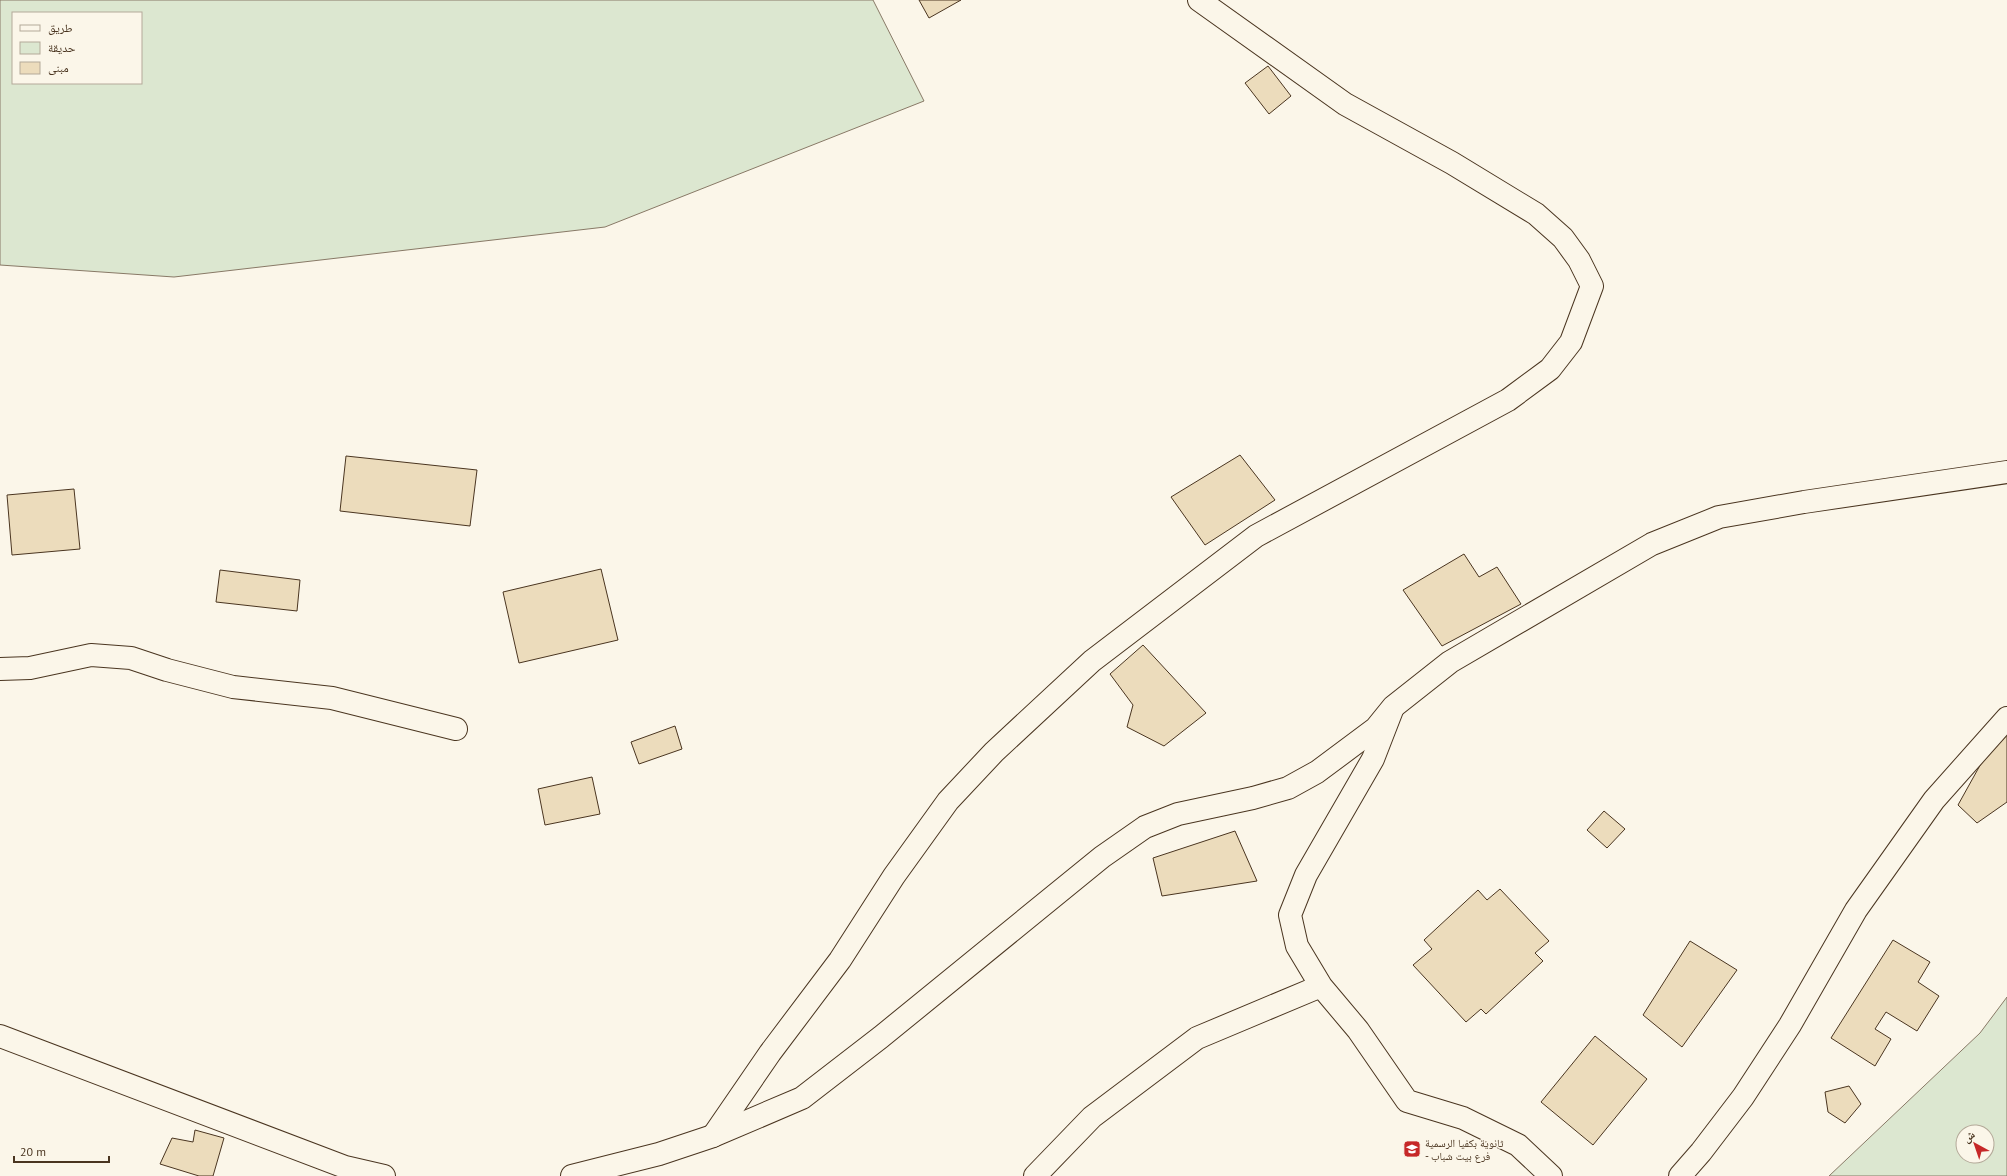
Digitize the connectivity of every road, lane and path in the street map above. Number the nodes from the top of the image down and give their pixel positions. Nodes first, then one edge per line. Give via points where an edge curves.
1 (1199, 0) edge
2 (2007, 472) edge
3 (0, 669) edge
4 (1393, 707) junction
5 (2007, 718) edge
6 (456, 729) dead end
7 (1321, 986) junction
8 (0, 1036) edge
9 (713, 1136) junction
10 (384, 1176) edge
11 (572, 1176) edge
12 (1035, 1176) edge
13 (1551, 1176) edge
14 (1680, 1176) edge

1 - 9 street via 1345,104 1497,190 1536,214 1563,238 1579,260 1592,286 1571,342 1550,370 1508,400 1256,536 1092,660 994,752 948,801 894,876 840,960 770,1053
2 - 4 street via 1719,517 1645,548 1450,662
3 - 6 street via 30,668 91,655 131,658 233,687 332,698
4 - 7 street via 1373,759 1306,875 1290,915 1297,946
4 - 9 street via 1376,728 1317,772 1288,788 1178,814 1145,827 1102,857 802,1098
5 - 14 street via 1934,800 1856,910 1790,1025 1743,1097
7 - 12 street via 1197,1038 1092,1117
7 - 13 street via 1358,1030 1407,1102 1462,1118 1518,1145
8 - 10 street via 338,1164
9 - 11 street via 659,1154

